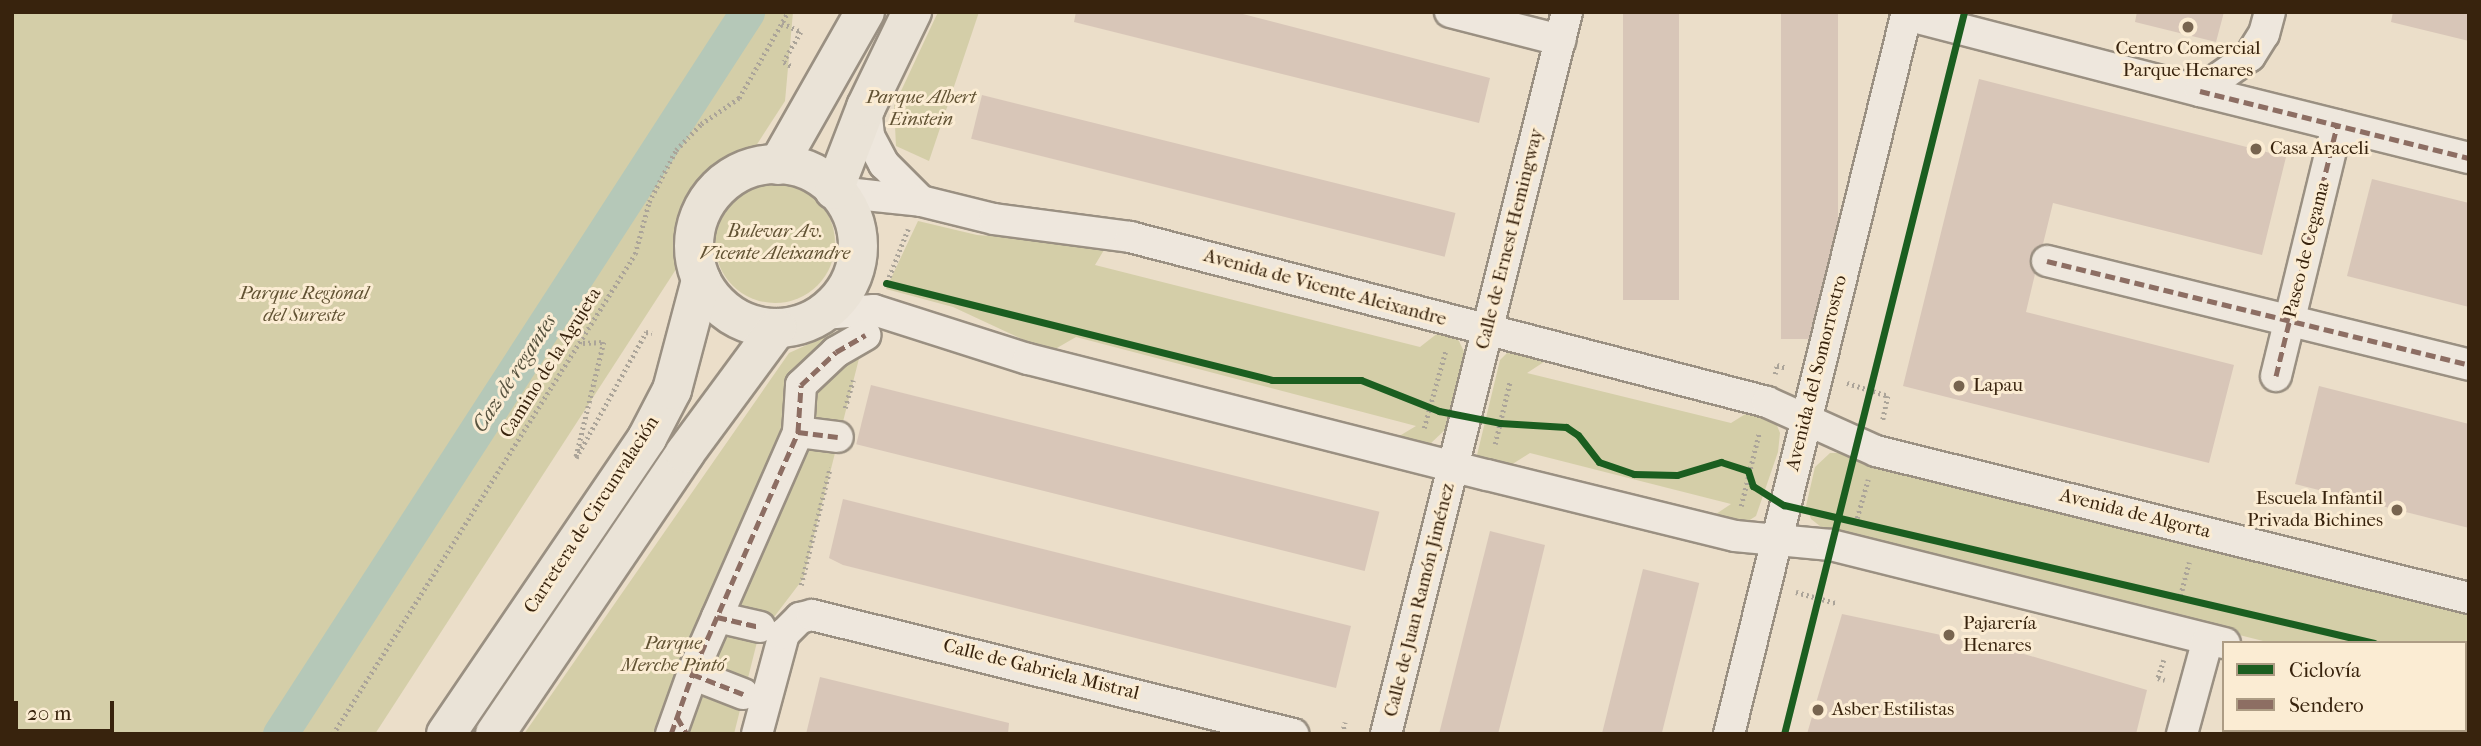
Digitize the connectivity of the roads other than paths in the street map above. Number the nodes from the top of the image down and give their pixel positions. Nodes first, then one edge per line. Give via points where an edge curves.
1 (865, 12) edge
2 (912, 12) edge
3 (1450, 12) edge
4 (2270, 12) edge
5 (1907, 14) edge
6 (1563, 26) edge
7 (2200, 90) junction
8 (866, 107) junction
9 (2337, 125) junction
10 (2469, 158) edge
11 (778, 164) junction
12 (836, 191) junction
13 (920, 201) junction
14 (2047, 261) dead end
15 (701, 280) junction
16 (823, 314) junction
17 (2290, 321) junction
18 (870, 323) junction
19 (777, 328) junction
20 (1488, 331) junction
21 (2469, 365) edge
22 (2276, 376) dead end
23 (1807, 416) junction
24 (798, 432) junction
25 (838, 437) road end
26 (1454, 466) junction
27 (1776, 538) junction
28 (2469, 598) edge
29 (718, 617) junction
30 (775, 627) junction
31 (2217, 641) edge
32 (692, 674) junction
33 (743, 694) dead end
34 (679, 728) edge
35 (446, 734) edge
36 (495, 734) edge
37 (757, 734) edge
38 (1294, 734) edge
39 (1386, 734) edge
40 (1729, 734) edge
41 (2182, 734) edge

1 - 11 main road
2 - 8 main road
3 - 6 street
4 - 7 street via 2264,34 2250,56
5 - 7 street
5 - 23 street, Avenida del Somorrostro
6 - 20 street, Calle de Ernest Hemingway
7 - 9 street
8 - 12 main road
8 - 13 street via 869,136 884,164
9 - 10 street
9 - 17 street, Paseo de Cegama
11 - 12 main road via 810,172
11 - 15 main road via 733,176 701,211 694,257
12 - 13 street, Avenida de Vicente Aleixandre
12 - 16 main road via 854,222 857,256 846,288
13 - 20 street, Avenida de Vicente Aleixandre via 994,219 1130,237
14 - 17 street
15 - 19 main road via 711,296 740,320
15 - 35 main road, Carretera de Circunvalación via 672,390 647,438
16 - 18 street
16 - 19 main road
17 - 21 street
17 - 22 street, Paseo de Cegama
18 - 24 street via 801,385
18 - 26 street
19 - 36 main road, Carretera de Circunvalación via 685,453
20 - 23 street, Avenida de Vicente Aleixandre
20 - 26 street, Calle de Ernest Hemingway
23 - 27 street, Avenida del Somorrostro
23 - 28 street, Avenida de Algorta via 1866,447
24 - 25 street
24 - 29 street
26 - 27 street via 1735,536
26 - 39 street, Calle de Juan Ramón Jiménez
27 - 31 street via 1831,545
27 - 40 street, Avenida del Somorrostro
29 - 30 street
29 - 32 street
30 - 37 street
30 - 38 street, Calle de Gabriela Mistral via 800,618 828,617
31 - 41 street
32 - 33 street
32 - 34 street

